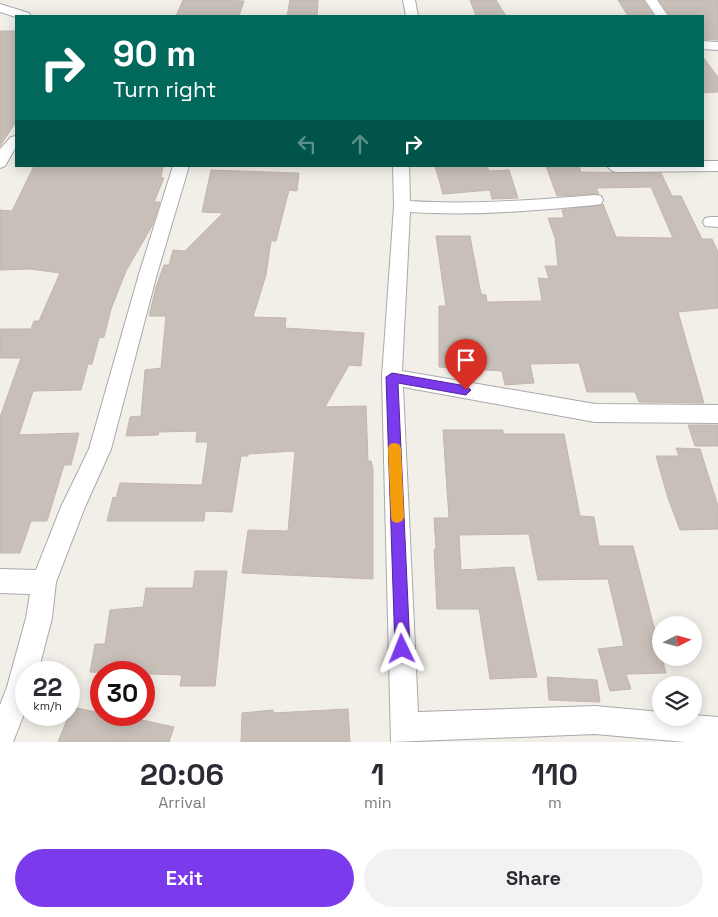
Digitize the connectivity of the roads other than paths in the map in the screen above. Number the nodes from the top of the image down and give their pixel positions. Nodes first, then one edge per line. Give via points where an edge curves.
1 (410, 0) edge
2 (651, 0) edge
3 (0, 8) edge
4 (22, 15) edge
5 (412, 15) edge
6 (661, 15) edge
7 (704, 46) edge
8 (718, 46) edge
9 (15, 141) edge
10 (0, 163) edge
11 (704, 166) edge
12 (718, 166) edge
13 (180, 167) edge
14 (400, 167) edge
15 (595, 200) dead end
16 (402, 206) junction
17 (392, 377) junction
18 (718, 414) edge
19 (0, 582) edge
20 (44, 582) junction
21 (718, 731) edge
22 (405, 734) edge
23 (0, 740) edge

1 - 5 street
2 - 6 street
3 - 4 street
7 - 8 street
9 - 10 street
11 - 12 street
13 - 20 street via 100,450 73,507
14 - 16 street
15 - 16 street via 506,208
16 - 17 street
17 - 18 street via 595,413
17 - 22 street
19 - 20 street
20 - 23 street via 22,687
21 - 22 street via 595,720

